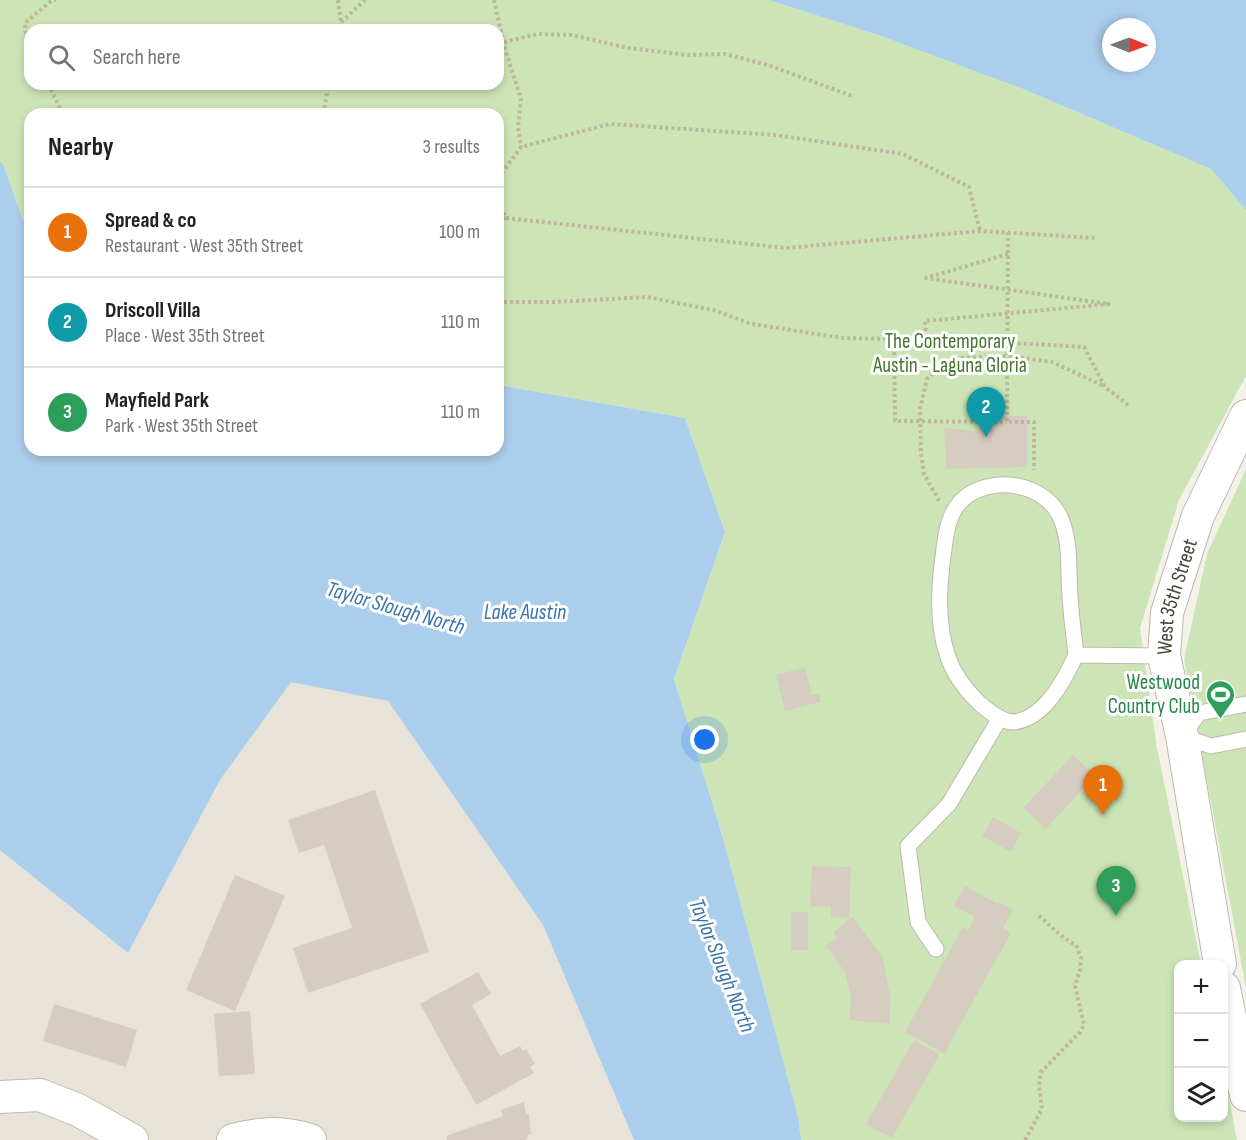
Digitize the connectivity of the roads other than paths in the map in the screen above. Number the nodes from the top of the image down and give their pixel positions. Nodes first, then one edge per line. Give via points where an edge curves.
1 (1246, 416) edge
2 (1076, 655) junction
3 (1164, 657) junction
4 (1246, 704) edge
5 (1000, 718) junction
6 (1182, 736) junction
7 (1246, 738) edge
8 (936, 949) dead end
9 (1219, 960) edge
10 (1228, 1007) edge
11 (1246, 1095) edge
12 (0, 1097) edge
13 (132, 1140) edge
14 (233, 1140) edge
15 (310, 1140) edge

1 - 3 street, West 35th Street via 1198,516 1167,613
2 - 3 lane
2 - 5 lane via 1048,702 1030,716 1012,722
2 - 5 lane via 1066,541 1056,508 1023,487 1006,485 974,492 951,515 940,573 942,632 948,658 962,686
3 - 6 street, West 35th Street
4 - 6 lane via 1199,713
5 - 8 lane via 949,804 908,846 918,922
6 - 7 lane via 1211,746
6 - 9 street, West 35th Street
10 - 11 street
12 - 13 street via 40,1095 78,1110
14 - 15 street via 263,1133

